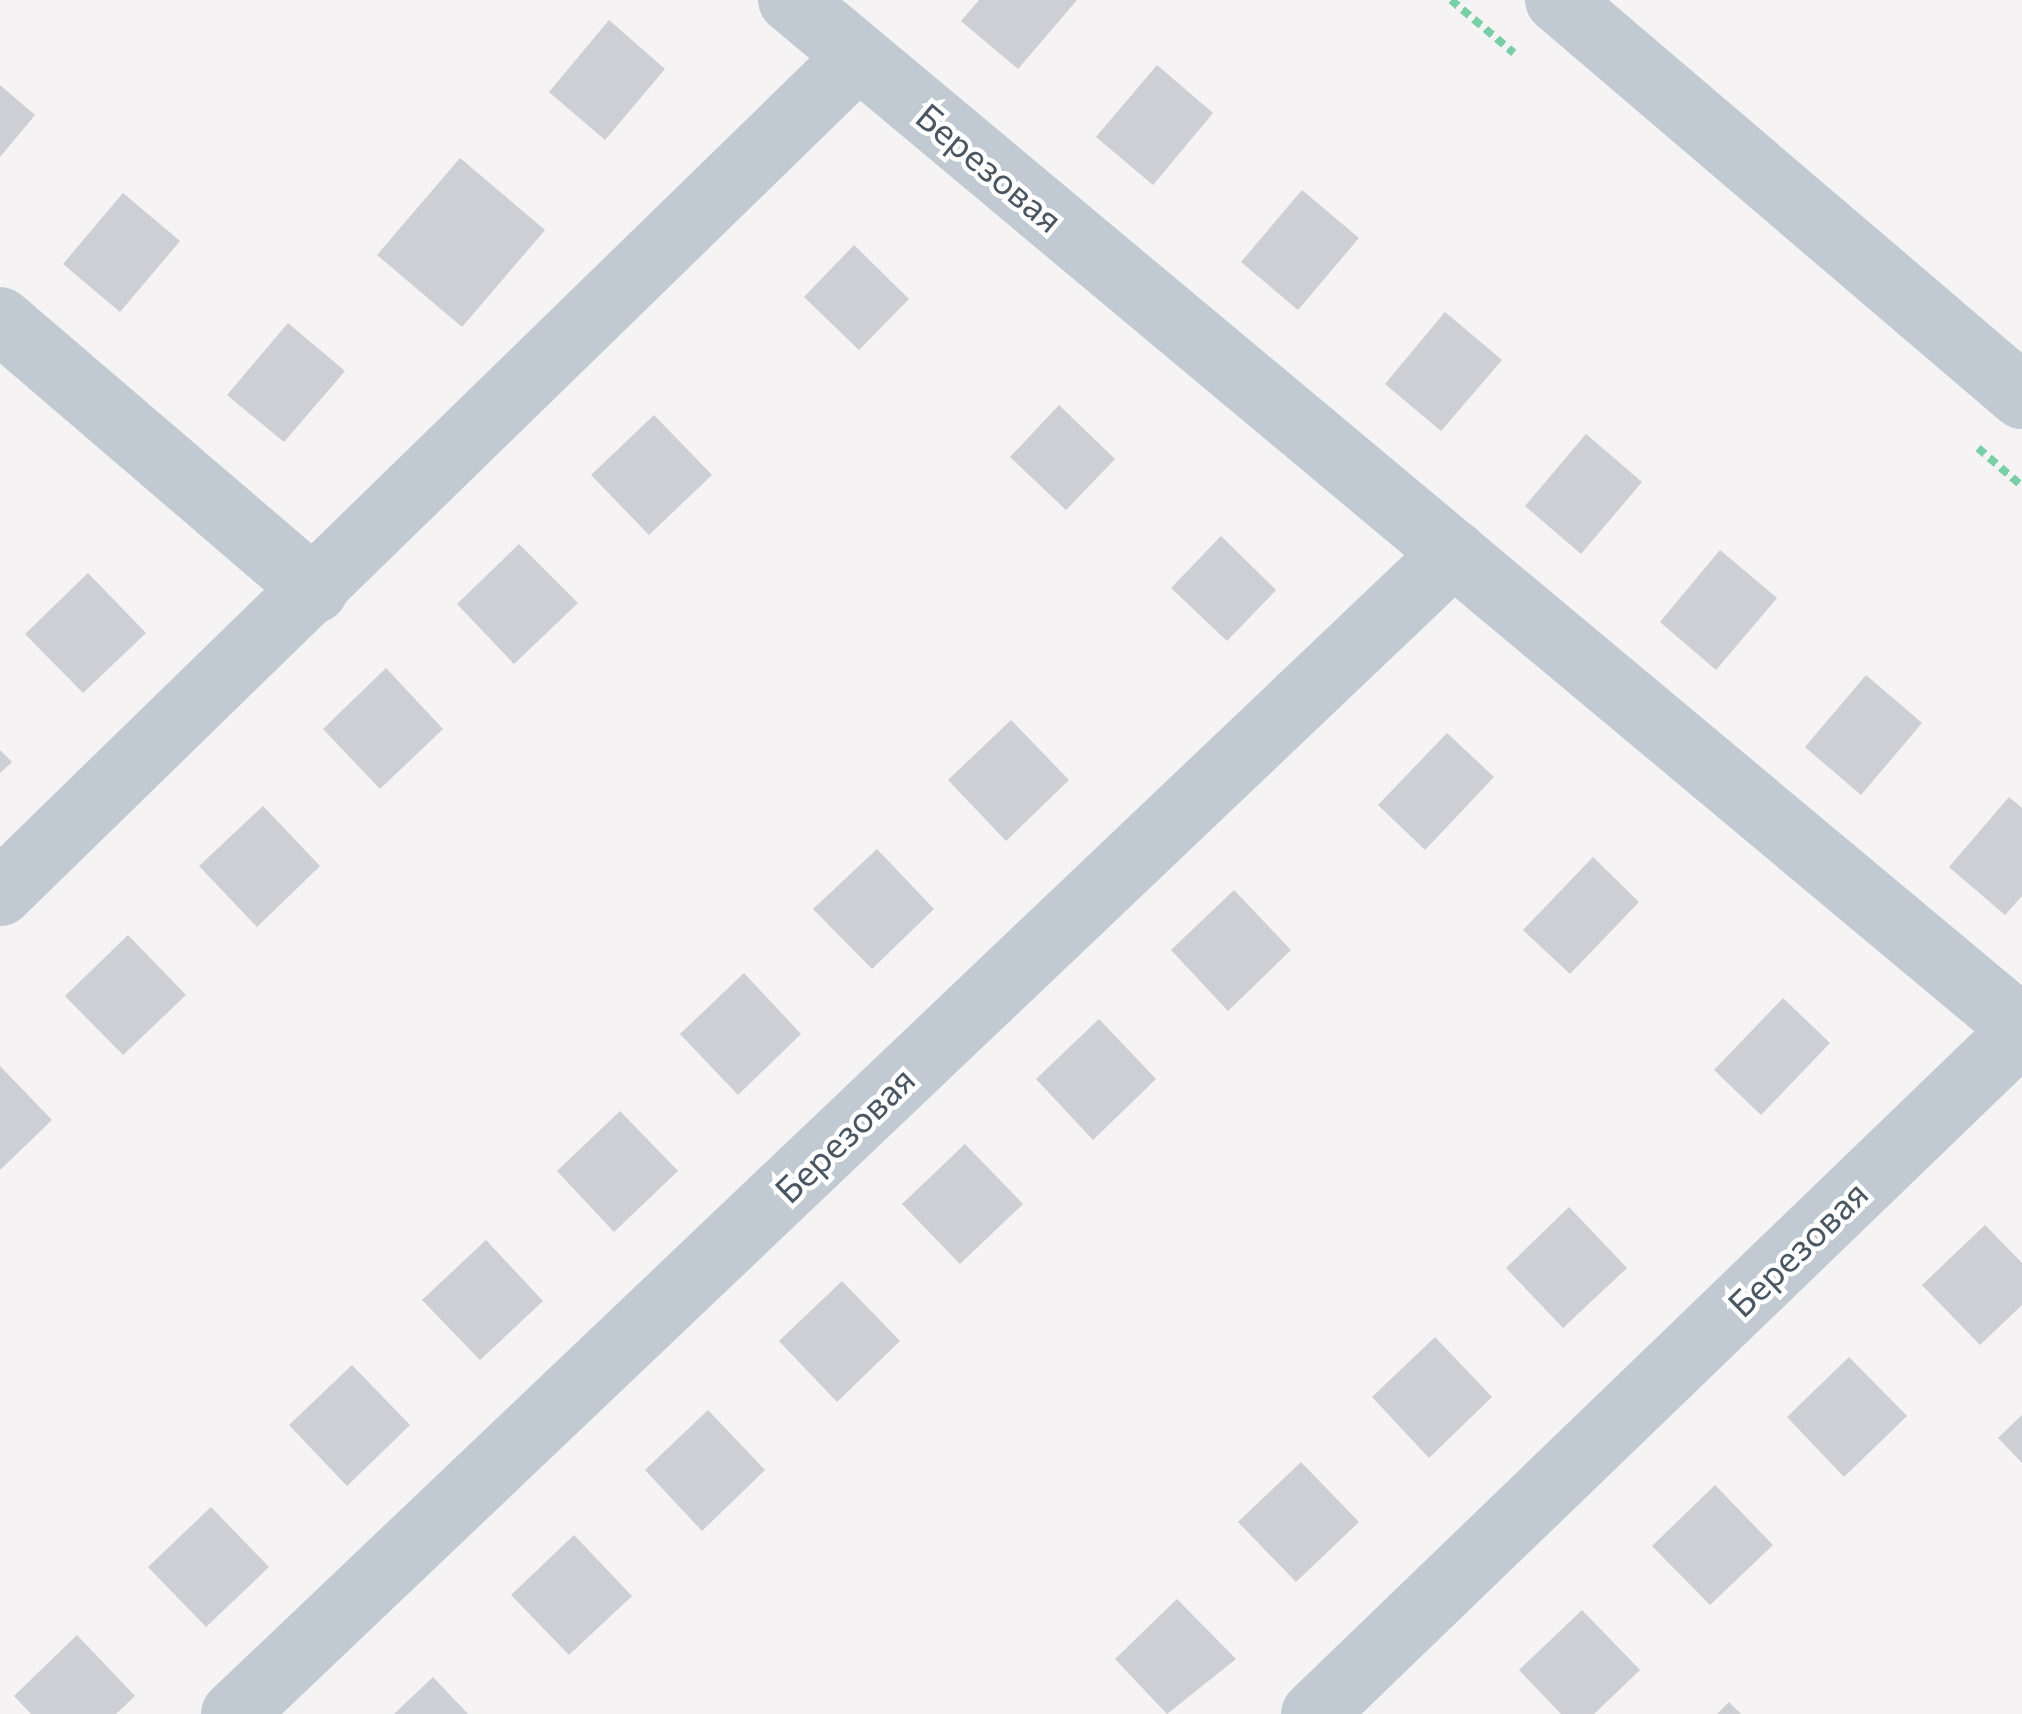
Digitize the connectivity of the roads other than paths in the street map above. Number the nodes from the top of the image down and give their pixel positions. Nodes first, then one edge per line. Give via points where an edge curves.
1 (791, 0) edge
2 (1558, 0) edge
3 (858, 56) junction
4 (0, 320) edge
5 (2022, 396) edge
6 (1454, 553) junction
7 (315, 590) junction
8 (0, 893) edge
9 (2022, 1030) edge
10 (234, 1714) edge
11 (1314, 1714) edge

1 - 3 street, Березовая
2 - 5 street
3 - 6 street, Березовая
3 - 7 street
4 - 7 street
6 - 9 street, Березовая
6 - 10 street, Березовая
7 - 8 street
9 - 11 street, Березовая

